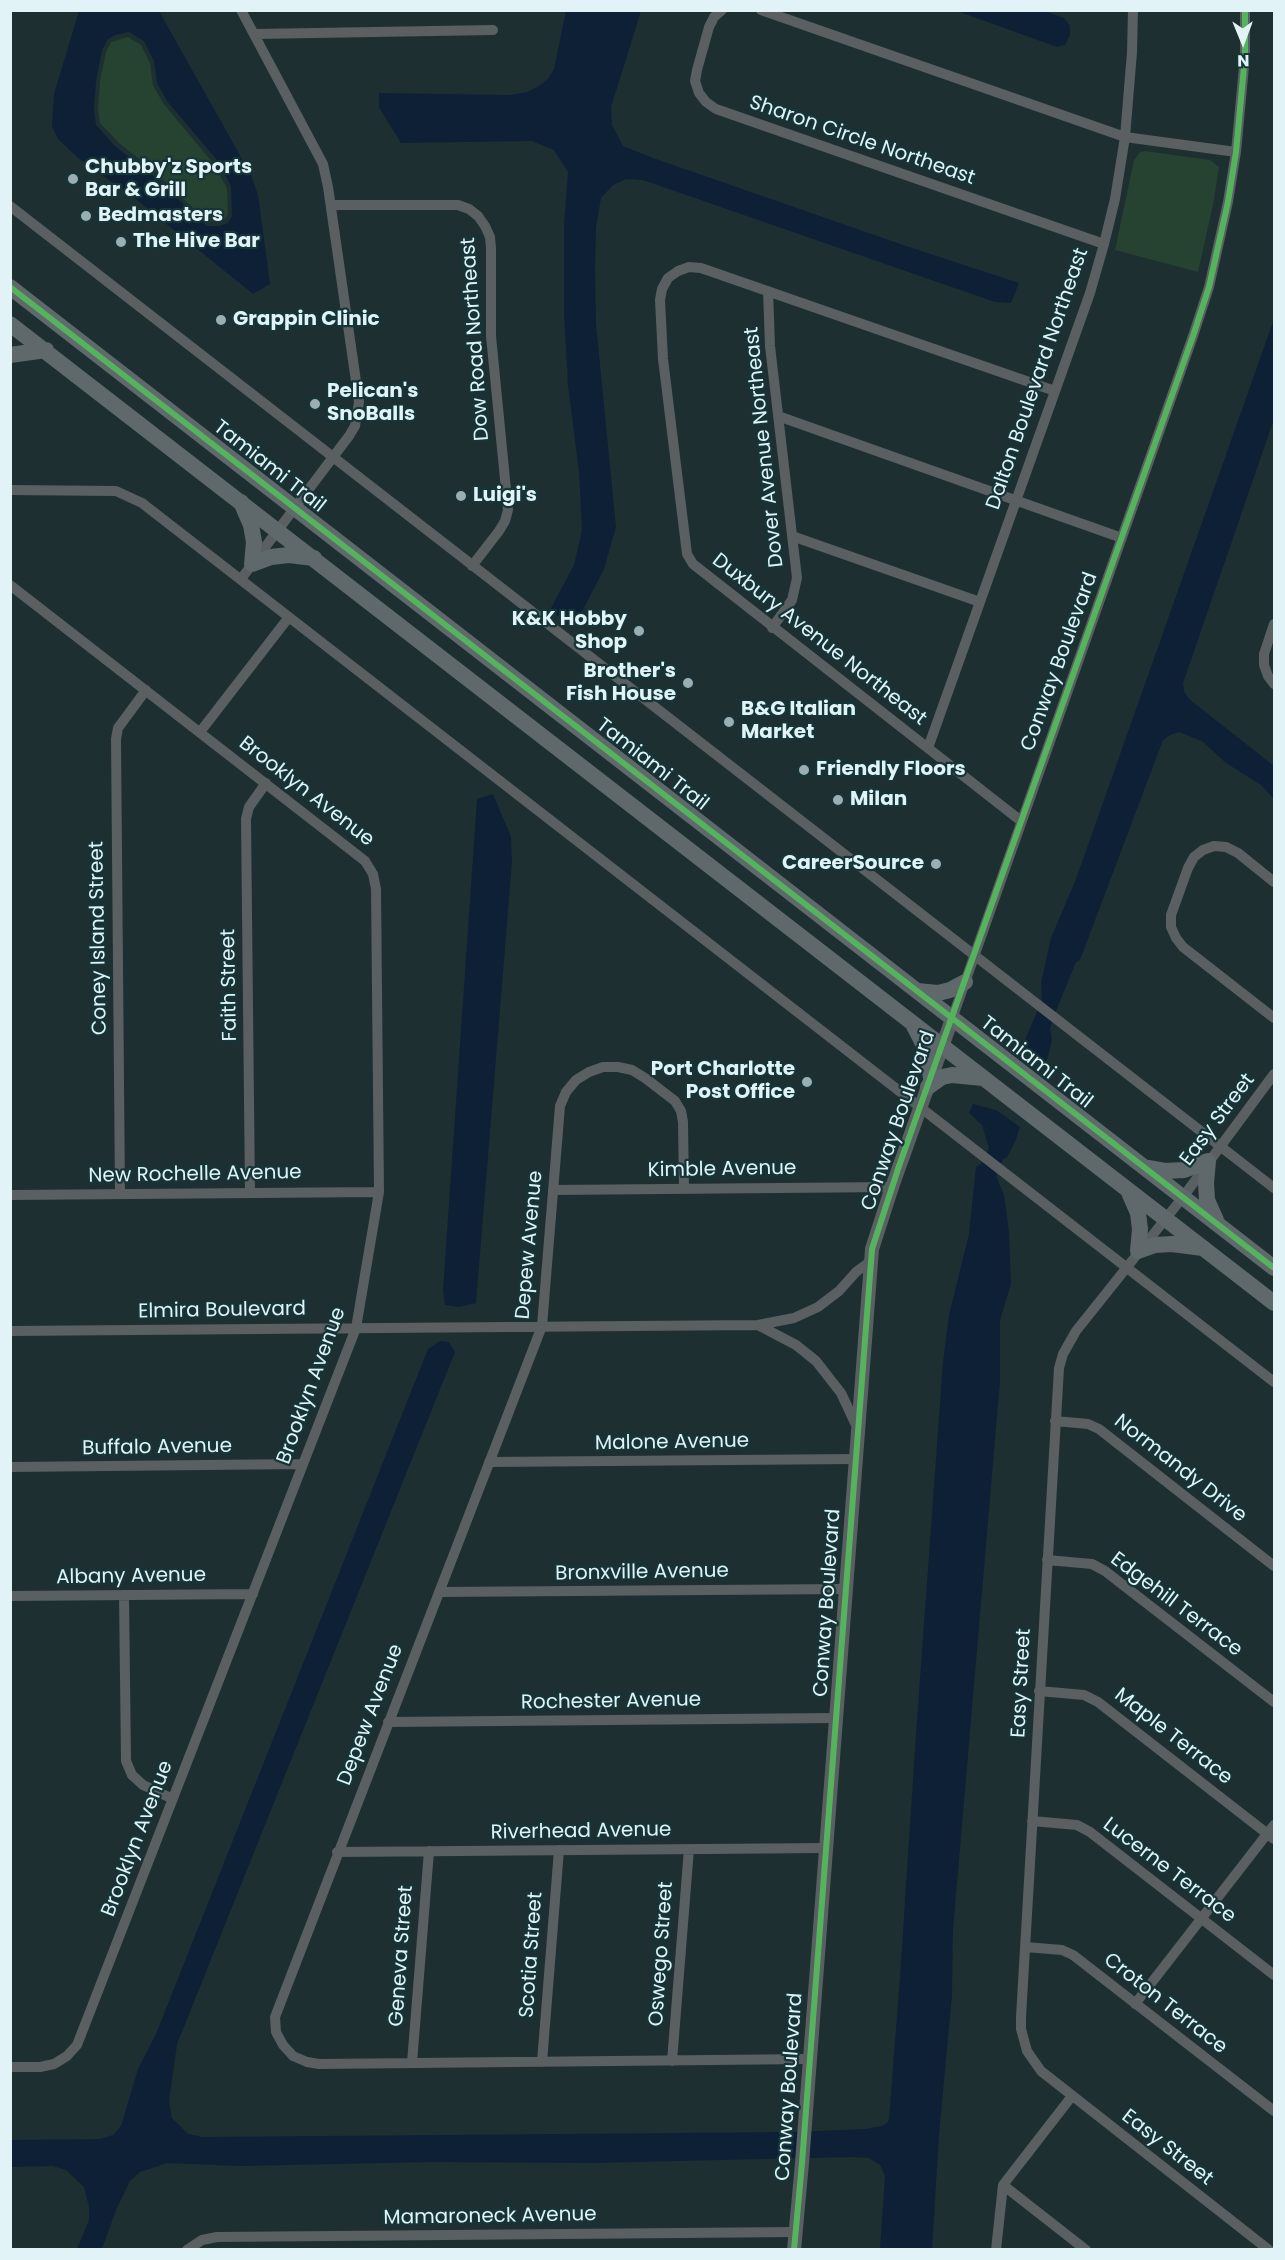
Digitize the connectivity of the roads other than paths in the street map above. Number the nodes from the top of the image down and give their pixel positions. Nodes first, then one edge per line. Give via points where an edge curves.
1 (241, 10) edge
2 (722, 10) edge
3 (761, 10) edge
4 (1133, 10) edge
5 (1245, 10) edge
6 (492, 30) dead end
7 (254, 34) junction
8 (1125, 137) junction
9 (1236, 152) junction
10 (331, 205) junction
11 (10, 207) edge
12 (1104, 244) junction
13 (10, 287) edge
14 (768, 291) junction
15 (10, 324) edge
16 (46, 350) junction
17 (10, 356) edge
18 (1055, 391) junction
19 (778, 416) junction
20 (333, 457) junction
21 (10, 490) edge
22 (241, 501) junction
23 (1016, 501) junction
24 (295, 508) junction
25 (278, 530) junction
26 (792, 536) junction
27 (1122, 538) junction
28 (315, 559) junction
29 (252, 564) junction
30 (472, 566) junction
31 (241, 579) junction
32 (11, 587) edge
33 (980, 602) junction
34 (289, 617) junction
35 (1275, 624) edge
36 (772, 628) junction
37 (1275, 684) edge
38 (146, 690) junction
39 (200, 732) junction
40 (928, 748) junction
41 (266, 783) junction
42 (1021, 821) junction
43 (1275, 882) edge
44 (974, 954) junction
45 (965, 982) junction
46 (917, 991) junction
47 (952, 1018) junction
48 (1275, 1018) edge
49 (912, 1022) junction
50 (943, 1046) junction
51 (1275, 1074) edge
52 (986, 1079) junction
53 (929, 1082) junction
54 (920, 1107) junction
55 (1220, 1145) junction
56 (1208, 1161) junction
57 (1144, 1167) junction
58 (892, 1187) junction
59 (1275, 1188) edge
60 (684, 1189) junction
61 (1128, 1189) junction
62 (553, 1190) junction
63 (379, 1192) junction
64 (250, 1193) junction
65 (120, 1194) junction
66 (10, 1195) edge
67 (1183, 1197) junction
68 (1165, 1218) junction
69 (1218, 1224) junction
70 (1204, 1248) junction
71 (1138, 1251) junction
72 (871, 1261) junction
73 (1125, 1267) junction
74 (1275, 1268) edge
75 (1275, 1303) edge
76 (758, 1325) junction
77 (542, 1326) junction
78 (356, 1328) junction
79 (10, 1331) edge
80 (1275, 1382) edge
81 (1055, 1421) junction
82 (858, 1428) junction
83 (855, 1459) junction
84 (489, 1462) junction
85 (303, 1464) junction
86 (10, 1467) edge
87 (1047, 1560) junction
88 (1275, 1566) edge
89 (845, 1589) junction
90 (439, 1592) junction
91 (253, 1594) junction
92 (124, 1595) junction
93 (10, 1596) edge
94 (1039, 1691) junction
95 (1275, 1702) edge
96 (835, 1718) junction
97 (388, 1722) junction
98 (173, 1799) junction
99 (1032, 1821) junction
100 (1272, 1832) edge
101 (825, 1848) junction
102 (688, 1849) junction
103 (559, 1850) junction
104 (429, 1851) junction
105 (337, 1852) junction
106 (1202, 1919) junction
107 (1025, 1947) junction
108 (1275, 1974) edge
109 (1135, 2004) junction
110 (809, 2060) junction
111 (672, 2061) junction
112 (542, 2062) junction
113 (412, 2063) junction
114 (10, 2067) edge
115 (1072, 2096) junction
116 (1275, 2111) edge
117 (1003, 2185) junction
118 (795, 2232) junction
119 (187, 2249) edge
120 (794, 2250) edge
121 (996, 2250) edge
122 (1086, 2250) edge
123 (1269, 2250) edge

1 - 7 street
2 - 12 street, Sharon Circle Northeast via 709,27 695,81 699,93 716,109
3 - 8 street
4 - 8 street, Dalton Boulevard Northeast
5 - 9 street, Conway Boulevard
6 - 7 street
7 - 10 street via 318,153
8 - 9 street
8 - 12 street, Dalton Boulevard Northeast
9 - 27 street, Conway Boulevard via 1209,286
10 - 20 street via 359,402 355,426
10 - 30 street, Dow Road Northeast via 458,205 478,216 490,237 491,336 508,510 499,531
11 - 20 street
12 - 18 street, Dalton Boulevard Northeast
13 - 24 main road, Tamiami Trail
14 - 18 street, Duxbury Avenue Northeast
14 - 19 street, Dover Avenue Northeast
14 - 36 street, Duxbury Avenue Northeast via 689,267 668,278 660,300 663,359 687,554 701,572
15 - 16 main road
16 - 17 main road
16 - 22 main road
18 - 23 street, Dalton Boulevard Northeast
19 - 23 street
19 - 26 street, Dover Avenue Northeast
20 - 24 street
20 - 30 street
21 - 31 street via 116,491 142,503
22 - 25 main road
22 - 29 main road via 254,542
23 - 27 street
23 - 33 street, Dalton Boulevard Northeast
24 - 25 street
24 - 46 main road, Tamiami Trail
25 - 28 main road
25 - 29 street
26 - 33 street
26 - 36 street, Dover Avenue Northeast via 795,590 786,611
27 - 42 street, Conway Boulevard
28 - 29 main road via 289,555
28 - 49 main road
29 - 31 street
30 - 44 street
31 - 34 street
32 - 38 street, Brooklyn Avenue
33 - 40 street, Dalton Boulevard Northeast
34 - 39 street
34 - 54 street
35 - 37 street via 1264,654 1268,676
36 - 40 street, Duxbury Avenue Northeast
38 - 39 street, Brooklyn Avenue
38 - 65 street, Coney Island Street via 118,728 116,739
39 - 41 street, Brooklyn Avenue
40 - 42 street, Duxbury Avenue Northeast
41 - 63 street, Brooklyn Avenue via 365,861 373,874
41 - 64 street, Faith Street via 249,807 246,819
42 - 44 street, Conway Boulevard
43 - 48 street via 1238,853 1214,846 1194,858 1171,915 1171,927 1183,947
44 - 45 street, Conway Boulevard
44 - 55 street
45 - 46 main road via 938,993
45 - 47 street, Conway Boulevard
46 - 47 main road, Tamiami Trail
47 - 50 street, Conway Boulevard
47 - 57 main road, Tamiami Trail
49 - 50 main road
49 - 53 main road via 926,1049
50 - 52 main road
50 - 53 street, Conway Boulevard
51 - 55 street, Easy Street
52 - 53 main road via 952,1075
52 - 61 main road
53 - 54 street, Conway Boulevard
54 - 58 street, Conway Boulevard
54 - 73 street
55 - 56 street, Easy Street
55 - 59 street
56 - 57 main road via 1184,1170
56 - 67 street, Easy Street
56 - 69 main road via 1207,1200
57 - 67 main road, Tamiami Trail
58 - 60 street, Kimble Avenue
58 - 72 street, Conway Boulevard
60 - 62 street, Kimble Avenue
60 - 62 street, Depew Avenue via 683,1122 675,1101 632,1070 603,1067 576,1080 560,1106
61 - 68 main road
61 - 71 main road via 1138,1213
62 - 77 street, Depew Avenue
63 - 64 street, New Rochelle Avenue
63 - 78 street, Brooklyn Avenue
64 - 65 street, New Rochelle Avenue
65 - 66 street, New Rochelle Avenue
67 - 68 street, Easy Street
67 - 69 main road, Tamiami Trail
68 - 70 main road
68 - 71 street, Easy Street
69 - 74 main road, Tamiami Trail
70 - 71 main road via 1172,1244
70 - 75 main road
71 - 73 street, Easy Street
72 - 76 street, Elmira Boulevard via 818,1307 794,1318
72 - 82 street, Conway Boulevard
73 - 80 street
73 - 81 street, Easy Street via 1063,1354
76 - 77 street, Elmira Boulevard
76 - 82 street, Elmira Boulevard via 796,1345 816,1361 841,1393
77 - 78 street, Elmira Boulevard
77 - 84 street, Depew Avenue
78 - 79 street, Elmira Boulevard
78 - 85 street, Brooklyn Avenue
81 - 87 street, Easy Street
81 - 88 street, Normandy Drive via 1099,1429
82 - 83 street, Conway Boulevard
83 - 84 street, Malone Avenue
83 - 89 street, Conway Boulevard
84 - 90 street, Depew Avenue
85 - 86 street, Buffalo Avenue
85 - 91 street, Brooklyn Avenue
87 - 94 street, Easy Street
87 - 95 street, Edgehill Terrace via 1092,1564 1105,1571
89 - 90 street, Bronxville Avenue
89 - 96 street, Conway Boulevard
90 - 97 street, Depew Avenue
91 - 92 street, Albany Avenue
91 - 98 street, Brooklyn Avenue
92 - 93 street, Albany Avenue
92 - 98 street via 126,1761 132,1775 143,1785
94 - 99 street, Easy Street
94 - 100 street, Maple Terrace via 1084,1695 1098,1702
96 - 97 street, Rochester Avenue
96 - 101 street, Conway Boulevard
97 - 105 street, Depew Avenue
98 - 114 street, Brooklyn Avenue via 77,2045 54,2064
99 - 106 street, Lucerne Terrace via 1077,1825 1090,1832
99 - 107 street, Easy Street
100 - 106 street
101 - 102 street, Riverhead Avenue
101 - 110 street, Conway Boulevard
102 - 103 street, Riverhead Avenue
102 - 111 street, Oswego Street
103 - 104 street, Riverhead Avenue
103 - 112 street, Scotia Street
104 - 105 street, Riverhead Avenue
104 - 113 street, Geneva Street
105 - 113 street, Depew Avenue via 275,2017 276,2032 293,2056 307,2062
106 - 108 street, Lucerne Terrace
106 - 109 street
107 - 109 street, Croton Terrace via 1062,1950 1073,1955
107 - 115 street, Easy Street via 1023,2040 1033,2062
109 - 116 street, Croton Terrace
110 - 111 street, Depew Avenue
110 - 118 street, Conway Boulevard
111 - 112 street, Depew Avenue
112 - 113 street, Depew Avenue
115 - 117 street
115 - 123 street, Easy Street
117 - 121 street
117 - 122 street
118 - 119 street, Mamaroneck Avenue via 217,2237
118 - 120 street, Conway Boulevard

